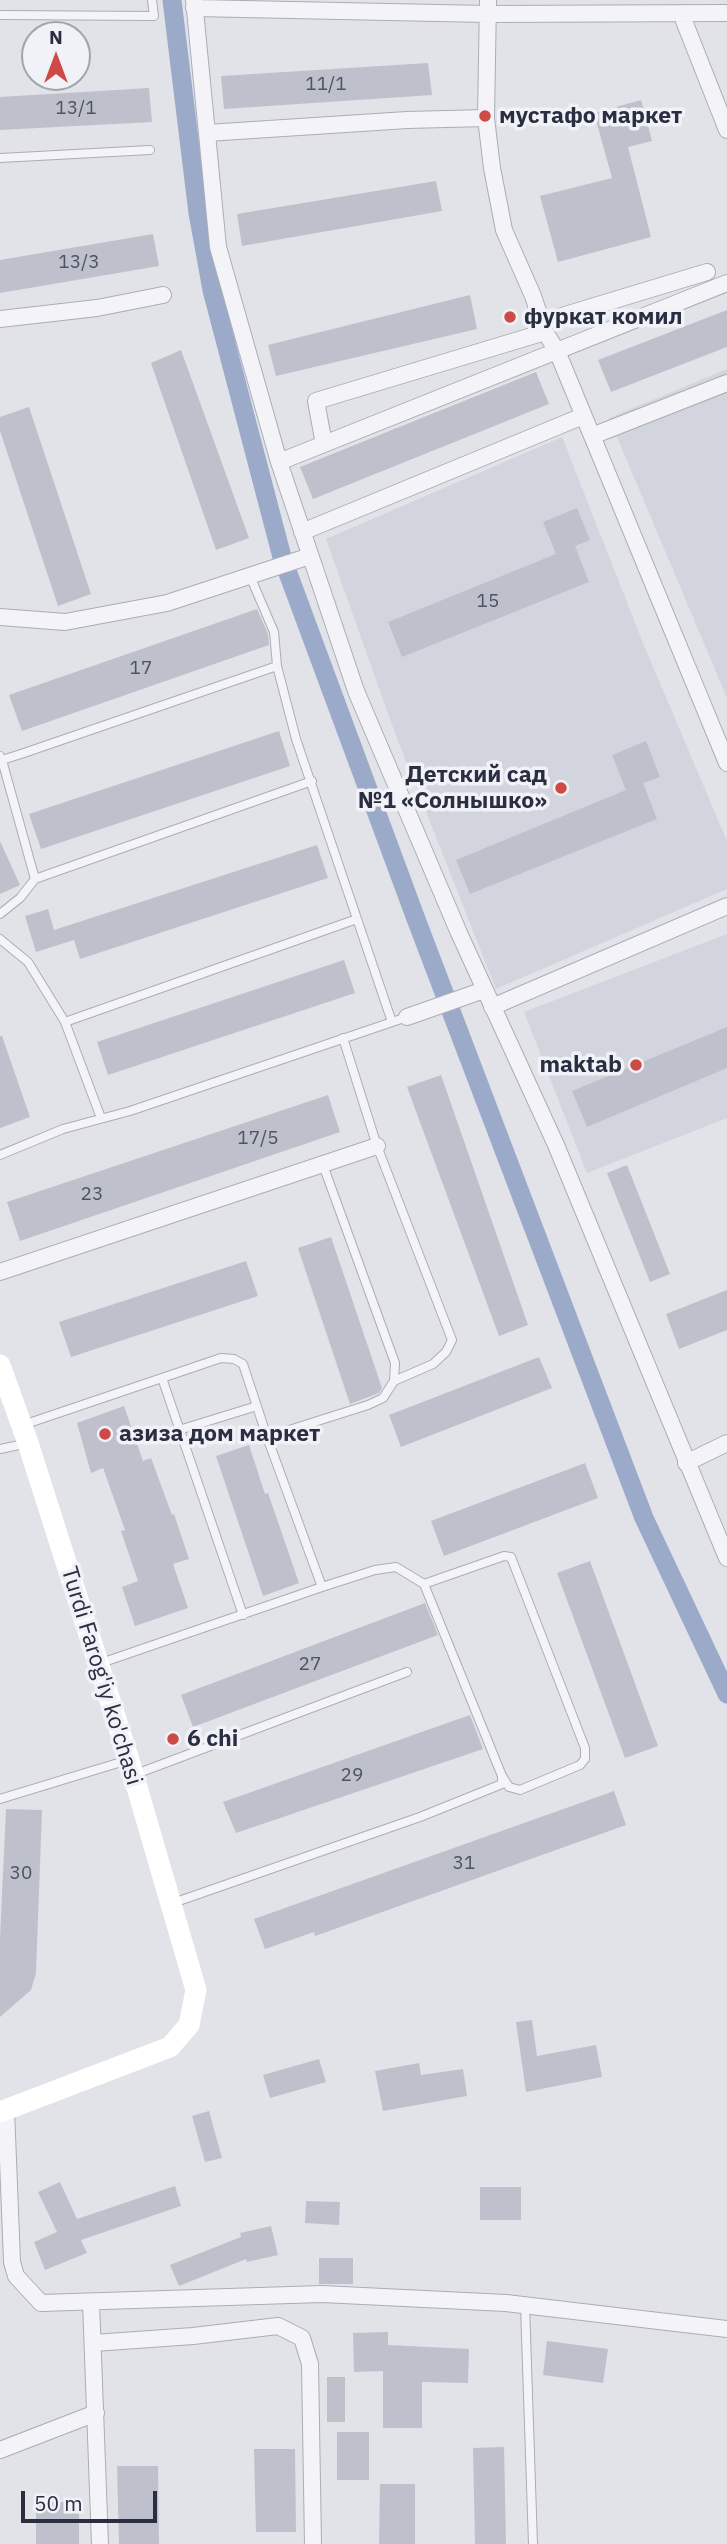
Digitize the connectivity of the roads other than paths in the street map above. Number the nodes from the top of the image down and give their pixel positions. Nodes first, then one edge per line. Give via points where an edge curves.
1 (152, 0) edge
2 (194, 4) edge
3 (488, 7) edge
4 (727, 13) edge
5 (0, 15) edge
6 (683, 15) junction
7 (486, 118) junction
8 (727, 130) edge
9 (207, 133) junction
10 (150, 150) dead end
11 (0, 158) edge
12 (706, 272) dead end
13 (727, 283) edge
14 (163, 295) dead end
15 (0, 319) edge
16 (543, 327) junction
17 (557, 351) junction
18 (727, 383) edge
19 (583, 416) junction
20 (592, 436) junction
21 (324, 444) junction
22 (279, 462) junction
23 (302, 532) junction
24 (303, 558) junction
25 (250, 576) junction
26 (0, 617) edge
27 (277, 666) junction
28 (1, 758) edge
29 (727, 763) edge
30 (312, 781) junction
31 (35, 879) junction
32 (727, 906) edge
33 (0, 914) edge
34 (357, 919) junction
35 (0, 939) edge
36 (484, 990) junction
37 (492, 1007) junction
38 (403, 1018) junction
39 (65, 1022) junction
40 (343, 1038) junction
41 (101, 1118) junction
42 (377, 1146) junction
43 (0, 1155) edge
44 (323, 1165) junction
45 (0, 1272) edge
46 (0, 1365) edge
47 (162, 1378) junction
48 (394, 1381) junction
49 (4, 1390) edge
50 (257, 1406) junction
51 (179, 1430) junction
52 (24, 1434) junction
53 (267, 1437) junction
54 (727, 1443) edge
55 (0, 1450) edge
56 (686, 1463) junction
57 (727, 1558) edge
58 (424, 1584) junction
59 (322, 1587) junction
60 (243, 1615) junction
61 (98, 1664) junction
62 (407, 1672) dead end
63 (131, 1767) junction
64 (502, 1776) junction
65 (0, 1799) edge
66 (170, 1904) junction
67 (3, 2110) edge
68 (273, 2296) junction
69 (91, 2302) junction
70 (525, 2305) junction
71 (278, 2326) junction
72 (727, 2329) edge
73 (94, 2343) junction
74 (96, 2413) junction
75 (0, 2450) edge
76 (100, 2544) edge
77 (313, 2544) edge
78 (533, 2544) edge

1 - 5 lane via 154,16
2 - 3 street
2 - 9 street
3 - 6 street
3 - 7 street
4 - 6 street
6 - 8 street
7 - 9 street
7 - 16 street via 504,230
9 - 22 street via 218,247
10 - 11 lane
12 - 16 street
13 - 17 street
14 - 15 street
16 - 17 street
16 - 21 street via 316,401
17 - 19 street
17 - 21 street
18 - 20 street
19 - 20 street
19 - 23 street
20 - 29 street
21 - 22 street
22 - 23 street
23 - 24 street
24 - 25 street
24 - 36 street
25 - 26 street via 167,603 65,622
25 - 27 lane via 274,632
27 - 28 lane
27 - 30 lane
28 - 31 lane
30 - 31 lane
30 - 34 lane
31 - 33 lane
32 - 37 street
34 - 38 lane
34 - 39 lane
35 - 39 lane via 27,962
36 - 37 street
36 - 38 street
37 - 56 street via 556,1145
38 - 40 lane
39 - 41 lane
40 - 41 lane
40 - 42 lane
41 - 43 lane
42 - 44 street
42 - 48 lane via 452,1340 433,1364
44 - 45 street
44 - 48 lane via 395,1363
46 - 49 street, Turdi Farog'iy ko'chasi
47 - 50 lane via 221,1357 234,1359 243,1364
47 - 51 lane
47 - 52 lane
48 - 53 lane via 383,1398 368,1405
49 - 52 street, Turdi Farog'iy ko'chasi
50 - 51 lane
50 - 53 lane
51 - 60 lane
52 - 55 lane
52 - 61 street, Turdi Farog'iy ko'chasi
53 - 59 lane
54 - 56 street
56 - 57 street
58 - 59 lane via 396,1567
58 - 64 lane
58 - 64 lane via 511,1557 585,1748 585,1759 520,1790 509,1787
59 - 60 lane
60 - 61 lane
61 - 63 street, Turdi Farog'iy ko'chasi
62 - 63 lane
63 - 65 lane
63 - 66 street, Turdi Farog'iy ko'chasi
64 - 66 lane via 502,1784 420,1817
66 - 67 street, Turdi Farog'iy ko'chasi via 195,1990 189,2025 170,2047
67 - 69 street via 16,2276 41,2303
68 - 69 street
68 - 70 street via 322,2294
68 - 71 street
69 - 73 street
70 - 72 street
70 - 78 lane
71 - 73 street
71 - 77 street via 302,2338 310,2364
73 - 74 street
74 - 75 street
74 - 76 street

